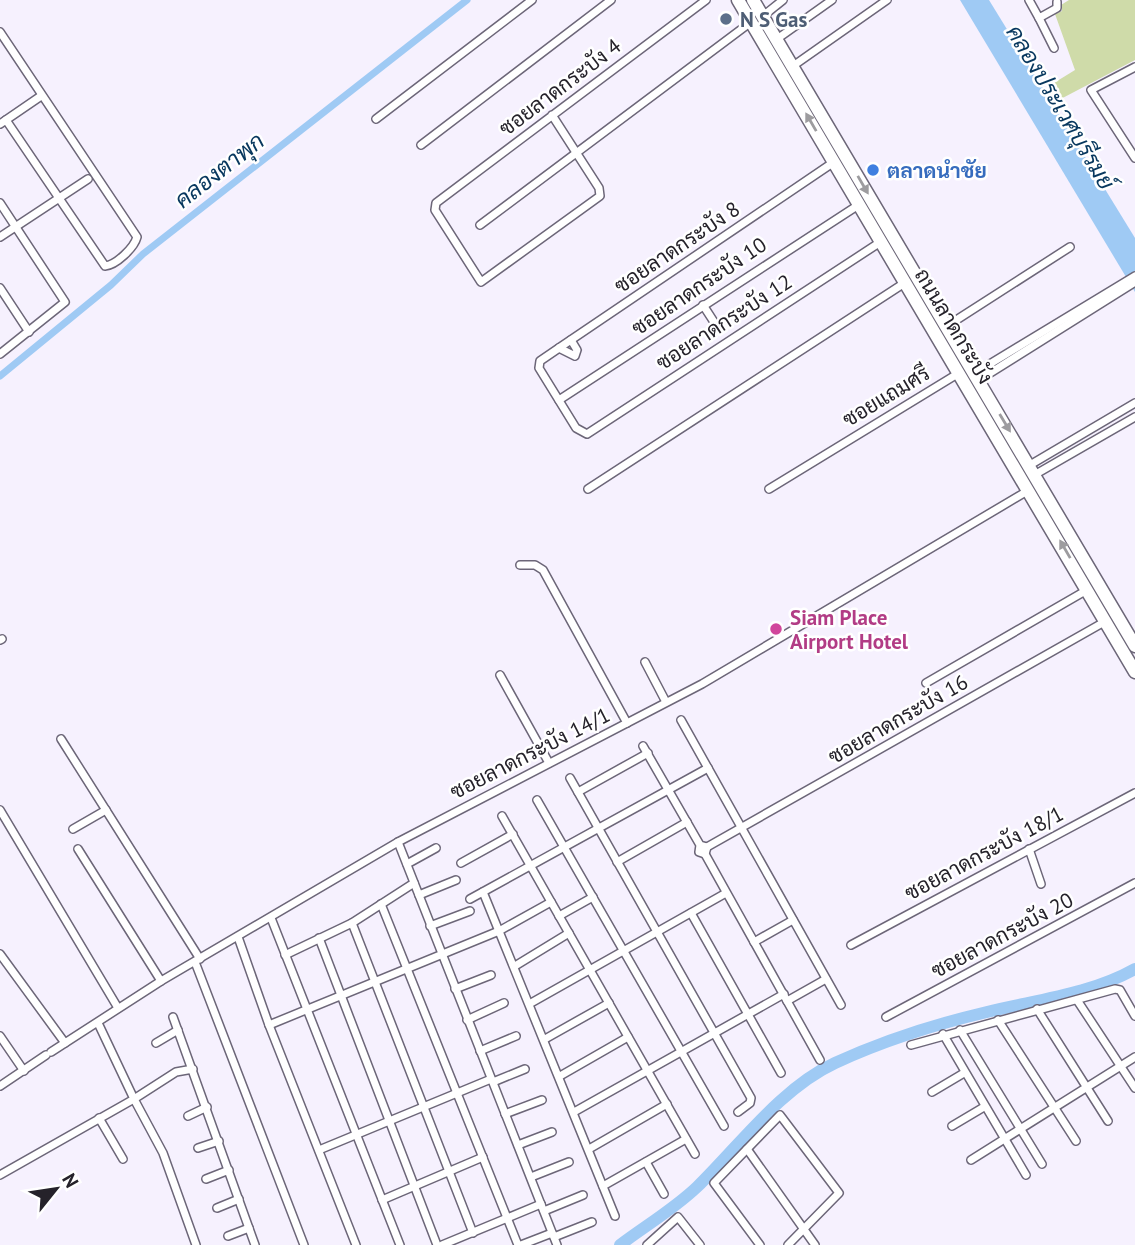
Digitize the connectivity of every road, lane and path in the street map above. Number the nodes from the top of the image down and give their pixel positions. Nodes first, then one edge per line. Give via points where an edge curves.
1 (532, 0) edge
2 (611, 0) edge
3 (706, 0) edge
4 (738, 0) edge
5 (753, 0) edge
6 (783, 0) edge
7 (832, 0) edge
8 (887, 0) edge
9 (1029, 0) edge
10 (1057, 1) edge
11 (1039, 18) junction
12 (757, 19) junction
13 (0, 32) edge
14 (777, 39) junction
15 (1054, 48) dead end
16 (793, 66) junction
17 (1135, 67) edge
18 (41, 96) junction
19 (552, 115) junction
20 (376, 119) dead end
21 (3, 122) edge
22 (421, 145) dead end
23 (576, 152) junction
24 (1135, 158) edge
25 (835, 162) junction
26 (88, 179) dead end
27 (59, 198) junction
28 (0, 203) edge
29 (860, 204) junction
30 (480, 225) dead end
31 (15, 226) junction
32 (0, 237) edge
33 (881, 241) junction
34 (1070, 247) dead end
35 (1135, 276) edge
36 (906, 282) junction
37 (1135, 282) edge
38 (0, 288) edge
39 (1110, 293) junction
40 (703, 305) junction
41 (714, 323) dead end
42 (947, 326) junction
43 (29, 332) junction
44 (571, 340) junction
45 (559, 348) junction
46 (0, 354) edge
47 (969, 378) junction
48 (559, 400) junction
49 (1135, 403) edge
50 (1135, 417) edge
51 (1033, 469) junction
52 (588, 489) dead end
53 (769, 489) dead end
54 (1030, 490) junction
55 (520, 565) dead end
56 (1088, 590) junction
57 (1106, 621) junction
58 (1135, 646) edge
59 (645, 662) dead end
60 (1135, 672) edge
61 (500, 675) dead end
62 (926, 683) dead end
63 (666, 702) junction
64 (681, 720) dead end
65 (627, 723) junction
66 (61, 739) dead end
67 (643, 746) dead end
68 (648, 753) junction
69 (549, 763) junction
70 (708, 768) junction
71 (570, 778) dead end
72 (669, 790) junction
73 (578, 792) junction
74 (1135, 793) edge
75 (537, 800) dead end
76 (0, 810) edge
77 (106, 810) junction
78 (502, 816) dead end
79 (687, 822) junction
80 (740, 828) junction
81 (599, 829) junction
82 (73, 830) dead end
83 (513, 834) junction
84 (398, 842) junction
85 (436, 848) dead end
86 (565, 848) junction
87 (78, 849) dead end
88 (704, 849) junction
89 (1029, 849) junction
90 (617, 862) junction
91 (461, 863) dead end
92 (407, 864) junction
93 (531, 867) junction
94 (456, 880) dead end
95 (414, 883) junction
96 (1135, 883) edge
97 (1041, 884) dead end
98 (483, 892) junction
99 (726, 892) junction
100 (419, 895) junction
101 (593, 897) junction
102 (470, 899) dead end
103 (551, 902) junction
104 (381, 904) junction
105 (470, 911) dead end
106 (691, 913) junction
107 (559, 916) junction
108 (271, 918) junction
109 (793, 920) junction
110 (352, 923) junction
111 (430, 926) junction
112 (499, 930) junction
113 (657, 932) junction
114 (569, 933) junction
115 (238, 937) junction
116 (319, 938) junction
117 (754, 942) junction
118 (851, 946) dead end
119 (624, 951) junction
120 (0, 954) edge
121 (285, 955) junction
122 (441, 955) junction
123 (197, 961) junction
124 (514, 966) junction
125 (407, 969) junction
126 (590, 970) junction
127 (491, 975) dead end
128 (826, 979) junction
129 (161, 981) junction
130 (374, 982) junction
131 (455, 989) junction
132 (341, 996) junction
133 (785, 998) junction
134 (1077, 1000) junction
135 (504, 1003) dead end
136 (531, 1003) junction
137 (609, 1003) junction
138 (841, 1005) dead end
139 (118, 1008) junction
140 (1037, 1009) junction
141 (306, 1011) junction
142 (748, 1014) junction
143 (1135, 1016) edge
144 (173, 1017) dead end
145 (886, 1017) dead end
146 (467, 1020) junction
147 (998, 1020) junction
148 (98, 1023) junction
149 (269, 1025) junction
150 (178, 1030) junction
151 (960, 1030) junction
152 (715, 1033) junction
153 (943, 1034) junction
154 (0, 1036) edge
155 (516, 1036) dead end
156 (628, 1037) junction
157 (545, 1039) junction
158 (65, 1043) junction
159 (156, 1043) dead end
160 (911, 1045) dead end
161 (480, 1051) junction
162 (681, 1052) junction
163 (1135, 1057) edge
164 (820, 1060) dead end
165 (1120, 1066) junction
166 (193, 1069) junction
167 (524, 1069) dead end
168 (24, 1071) junction
169 (648, 1071) junction
170 (781, 1073) dead end
171 (964, 1073) junction
172 (560, 1076) junction
173 (492, 1080) junction
174 (0, 1086) edge
175 (1085, 1088) junction
176 (1135, 1088) edge
177 (932, 1092) dead end
178 (457, 1093) junction
179 (134, 1098) junction
180 (542, 1100) dead end
181 (667, 1104) junction
182 (207, 1107) junction
183 (424, 1107) junction
184 (984, 1107) junction
185 (1053, 1108) junction
186 (574, 1112) junction
187 (738, 1112) dead end
188 (505, 1114) junction
189 (188, 1116) dead end
190 (99, 1118) junction
191 (390, 1121) junction
192 (1108, 1121) dead end
193 (724, 1126) dead end
194 (952, 1126) dead end
195 (1019, 1129) junction
196 (552, 1132) dead end
197 (356, 1135) junction
198 (686, 1139) junction
199 (1003, 1139) junction
200 (1076, 1140) dead end
201 (219, 1141) junction
202 (518, 1145) junction
203 (198, 1148) dead end
204 (589, 1149) junction
205 (747, 1149) junction
206 (318, 1150) junction
207 (695, 1154) dead end
208 (483, 1157) junction
209 (123, 1160) dead end
210 (971, 1160) dead end
211 (569, 1162) dead end
212 (646, 1162) junction
213 (1042, 1164) dead end
214 (229, 1170) junction
215 (449, 1171) junction
216 (0, 1175) edge
217 (1026, 1175) dead end
218 (531, 1177) junction
219 (206, 1179) dead end
220 (416, 1185) junction
221 (603, 1186) junction
222 (664, 1194) dead end
223 (583, 1195) dead end
224 (239, 1199) junction
225 (382, 1200) junction
226 (217, 1208) dead end
227 (542, 1208) junction
228 (615, 1216) dead end
229 (507, 1218) junction
230 (592, 1222) dead end
231 (249, 1228) junction
232 (803, 1229) junction
233 (473, 1233) junction
234 (228, 1236) dead end
235 (554, 1238) edge
236 (196, 1245) edge
237 (255, 1245) edge
238 (304, 1245) edge
239 (356, 1245) edge
240 (400, 1245) edge
241 (437, 1245) edge
242 (442, 1245) edge
243 (519, 1245) edge
244 (648, 1245) edge
245 (700, 1245) edge
246 (760, 1245) edge
247 (788, 1245) edge
248 (815, 1245) edge

1 - 20 street
2 - 22 street
3 - 19 street, ซอยลาดกระบัง 4
4 - 12 main road, ถนนลาดกระบัง
5 - 12 main road, ถนนลาดกระบัง
6 - 12 street
7 - 14 street
8 - 16 street
9 - 11 street
10 - 11 street via 1057,8
11 - 15 street
12 - 14 main road, ถนนลาดกระบัง
12 - 23 street
25 -> 12 main road, ถนนลาดกระบัง
13 - 18 street
14 - 16 main road, ถนนลาดกระบัง
16 -> 42 main road, ถนนลาดกระบัง
17 - 24 street via 1091,90
18 - 21 street
18 - 27 street via 137,237 136,243 112,265 104,266
19 - 23 street
19 - 23 street, ซอยลาดกระบัง 4 via 436,203 435,210 477,278 484,282 600,196
21 - 27 street
23 - 30 street
25 - 29 main road, ถนนลาดกระบัง
25 - 44 street, ซอยลาดกระบัง 8
26 - 27 street
27 - 31 street
28 - 31 street
29 - 33 main road, ถนนลาดกระบัง
29 - 40 street, ซอยลาดกระบัง 10
31 - 32 street
31 - 43 street via 65,302
33 - 36 main road, ถนนลาดกระบัง
33 - 48 street, ซอยลาดกระบัง 12 via 587,434 579,432
34 - 42 street
35 - 39 street
36 - 47 main road, ถนนลาดกระบัง
36 - 52 street
37 - 39 street
38 - 43 street
39 - 47 street, ซอยแถมศรี
40 - 41 street
40 - 48 street, ซอยลาดกระบัง 10
42 - 47 main road, ถนนลาดกระบัง
43 - 46 street
44 - 45 street, ซอยลาดกระบัง 8
44 - 45 street via 577,349 575,356
45 - 48 street, ซอยลาดกระบัง 8 via 540,362 539,368
47 -> 51 main road, ถนนลาดกระบัง
47 - 53 street, ซอยแถมศรี via 831,449
47 - 54 main road, ถนนลาดกระบัง
49 - 51 street
50 - 51 street
51 - 58 main road, ถนนลาดกระบัง
56 -> 54 main road, ถนนลาดกระบัง
54 - 63 street, ซอยลาดกระบัง 14/1
55 - 65 street via 543,570
56 - 57 main road, ถนนลาดกระบัง
56 - 62 street
57 - 60 main road, ถนนลาดกระบัง
57 - 80 street, ซอยลาดกระบัง 16
59 - 63 street
61 - 69 street
63 - 65 street, ซอยลาดกระบัง 14/1
64 - 70 street
65 - 69 street, ซอยลาดกระบัง 14/1
66 - 77 street
67 - 68 street
68 - 72 street
68 - 73 street
69 - 84 street, ซอยลาดกระบัง 14/1
70 - 72 street
70 - 80 street
71 - 73 street
72 - 79 street
72 - 81 street
73 - 81 street
74 - 89 street, ซอยลาดกระบัง 18/1
75 - 86 street
76 - 139 street
77 - 82 street
77 - 123 street
78 - 83 street
79 - 88 street
79 - 90 street
80 - 88 street, ซอยลาดกระบัง 16
80 - 109 street
81 - 86 street
81 - 90 street
83 - 91 street
83 - 93 street
84 - 92 street
84 - 108 street, ซอยลาดกระบัง 14/1
85 - 92 street
86 - 93 street
86 - 101 street
87 - 129 street
88 - 99 street
89 - 97 street
89 - 118 street, ซอยลาดกระบัง 18/1
90 - 113 street
92 - 95 street
93 - 98 street
93 - 103 street
94 - 100 street
95 - 100 street
95 - 104 street
96 - 145 street, ซอยลาดกระบัง 20
98 - 102 street
98 - 112 street
99 - 106 street
99 - 117 street
100 - 111 street
101 - 107 street
101 - 119 street
103 - 107 street
103 - 112 street
104 - 110 street
104 - 125 street
105 - 111 street
106 - 113 street
106 - 142 street
107 - 114 street
108 - 115 street, ซอยลาดกระบัง 14/1
108 - 121 street
109 - 117 street
109 - 128 street
110 - 116 street
110 - 130 street
111 - 122 street
112 - 122 street
112 - 124 street
113 - 119 street
113 - 152 street
114 - 124 street
114 - 126 street
115 - 123 street, ซอยลาดกระบัง 14/1
115 - 149 street
116 - 121 street
116 - 132 street
117 - 133 street
119 - 126 street
119 - 162 street
120 - 158 street
121 - 141 street
122 - 125 street
122 - 131 street
123 - 129 street, ซอยลาดกระบัง 14/1
123 - 238 street
124 - 136 street
125 - 130 street
125 - 178 street
126 - 136 street
126 - 137 street
127 - 131 street
128 - 133 street
128 - 138 street
129 - 139 street, ซอยลาดกระบัง 14/1
130 - 132 street
130 - 183 street
131 - 146 street
132 - 141 street
132 - 191 street
133 - 142 street
133 - 164 street
134 - 140 street
134 - 143 street via 1118,989
134 - 165 street
135 - 146 street
136 - 157 street
137 - 156 street
137 - 157 street
139 - 148 street, ซอยลาดกระบัง 14/1
140 - 147 street
140 - 175 street
141 - 149 street
141 - 197 street
142 - 152 street
142 - 170 street
144 - 150 street
146 - 161 street
147 - 151 street
147 - 185 street
148 - 158 street, ซอยลาดกระบัง 14/1
148 - 179 street
149 - 206 street
150 - 159 street
150 - 166 street
151 - 153 street
151 - 195 street
152 - 162 street
152 - 187 street via 751,1098
153 - 160 street
153 - 171 street
154 - 168 street
155 - 161 street
156 - 169 street
156 - 172 street
157 - 172 street
158 - 168 street, ซอยลาดกระบัง 14/1
161 - 173 street
162 - 169 street
162 - 193 street
163 - 165 street
165 - 175 street
165 - 176 street
166 - 179 street via 176,1072
166 - 182 street
167 - 173 street
168 - 174 street, ซอยลาดกระบัง 14/1
169 - 181 street
169 - 186 street
171 - 177 street
171 - 184 street
172 - 186 street
173 - 178 street
173 - 188 street
175 - 185 street
175 - 192 street
178 - 183 street
178 - 208 street
179 - 190 street
179 - 236 street via 163,1153
180 - 188 street
181 - 198 street
181 - 204 street
182 - 189 street
182 - 201 street
183 - 191 street
183 - 215 street
184 - 194 street
184 - 199 street
185 - 195 street
185 - 200 street
186 - 204 street
188 - 202 street
190 - 209 street
190 - 216 street
191 - 197 street
191 - 220 street
195 - 199 street
195 - 213 street
196 - 202 street
197 - 206 street
197 - 225 street
198 - 207 street
198 - 212 street
199 - 210 street
199 - 217 street
201 - 203 street
201 - 214 street
202 - 218 street
204 - 221 street
205 - 232 street
205 - 232 street via 782,1115 839,1192
205 - 246 street via 714,1182
206 - 239 street
208 - 215 street
208 - 229 street
211 - 218 street
212 - 221 street
212 - 222 street
214 - 219 street
214 - 224 street
215 - 220 street
215 - 233 street
218 - 227 street
220 - 225 street
220 - 241 street
221 - 228 street
223 - 227 street
224 - 226 street
224 - 231 street
225 - 240 street
227 - 229 street
227 - 235 street
229 - 233 street
229 - 243 street
230 - 235 street
231 - 234 street
231 - 237 street
232 - 247 street
232 - 248 street
233 - 242 street
235 - 243 street
244 - 245 street via 678,1217

